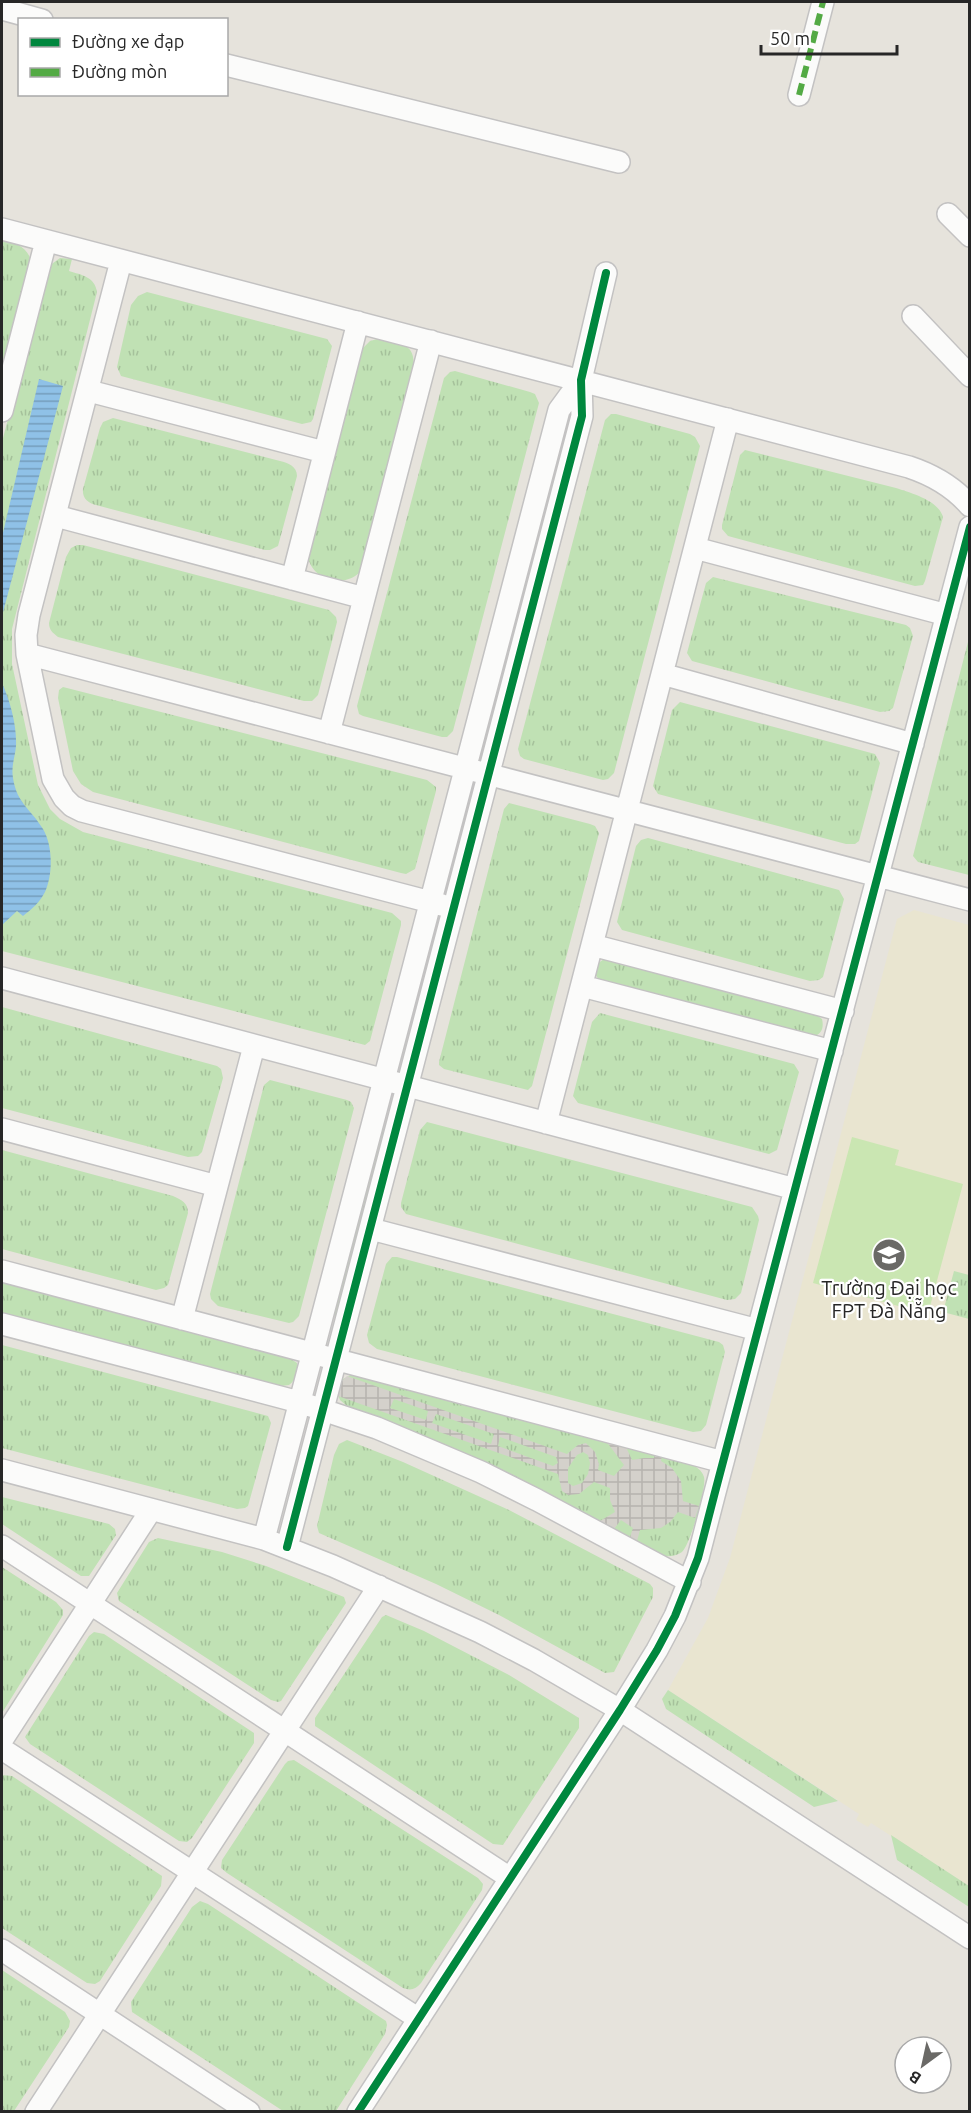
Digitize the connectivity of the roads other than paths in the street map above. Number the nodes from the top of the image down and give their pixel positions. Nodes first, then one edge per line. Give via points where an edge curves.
1 (823, 2) edge
2 (2, 9) edge
3 (35, 18) edge
4 (228, 65) edge
5 (799, 95) dead end
6 (619, 162) dead end
7 (948, 214) dead end
8 (2, 230) edge
9 (969, 236) edge
10 (46, 241) junction
11 (122, 261) junction
12 (606, 273) dead end
13 (913, 316) dead end
14 (358, 322) junction
15 (431, 341) junction
16 (969, 376) edge
17 (580, 380) junction
18 (89, 392) junction
19 (2, 411) edge
20 (728, 419) junction
21 (324, 452) junction
22 (969, 506) edge
23 (56, 516) junction
24 (969, 526) edge
25 (694, 548) junction
26 (292, 579) junction
27 (364, 598) junction
28 (947, 615) junction
29 (27, 654) junction
30 (662, 674) junction
31 (329, 733) junction
32 (913, 744) junction
33 (466, 768) junction
34 (489, 774) junction
35 (627, 810) junction
36 (878, 876) junction
37 (969, 900) edge
38 (431, 902) junction
39 (455, 908) junction
40 (592, 945) junction
41 (2, 978) edge
42 (582, 986) junction
43 (843, 1011) junction
44 (254, 1046) junction
45 (832, 1051) junction
46 (384, 1080) junction
47 (408, 1086) junction
48 (546, 1123) junction
49 (2, 1129) edge
50 (217, 1186) junction
51 (795, 1189) junction
52 (370, 1229) junction
53 (2, 1270) edge
54 (182, 1318) junction
55 (2, 1324) edge
56 (758, 1330) junction
57 (312, 1353) junction
58 (336, 1360) junction
59 (299, 1402) junction
60 (323, 1410) junction
61 (723, 1462) junction
62 (2, 1470) edge
63 (151, 1510) junction
64 (264, 1539) junction
65 (2, 1546) edge
66 (288, 1547) junction
67 (690, 1582) junction
68 (379, 1586) junction
69 (90, 1604) junction
70 (620, 1710) junction
71 (285, 1731) junction
72 (2, 1740) edge
73 (2, 1749) edge
74 (192, 1872) junction
75 (510, 1878) junction
76 (969, 1938) edge
77 (2, 1950) edge
78 (100, 2014) junction
79 (419, 2019) junction
80 (36, 2112) edge
81 (249, 2112) edge
82 (358, 2112) edge

1 - 5 street
2 - 3 street
4 - 6 street
7 - 9 street
8 - 10 street
10 - 11 street
10 - 19 street
11 - 14 street
11 - 18 street
12 - 17 street
13 - 16 street
14 - 15 street
14 - 21 street
15 - 17 street
15 - 27 street
17 - 20 street
17 - 33 street via 559,410
17 - 34 street via 582,416
18 - 21 street
18 - 23 street
20 - 22 street via 925,472 953,489
20 - 25 street
21 - 26 street
23 - 26 street
23 - 29 street via 29,615
24 - 28 street
25 - 28 street
25 - 30 street
26 - 27 street
27 - 31 street
28 - 32 street
29 - 31 street
29 - 38 street via 53,779 57,790 72,806
30 - 32 street
30 - 35 street
31 - 33 street
32 - 36 street
33 - 34 street
33 - 38 street
34 - 35 street
34 - 39 street
35 - 36 street
35 - 40 street
36 - 37 street
36 - 43 street
38 - 39 street
38 - 46 street
39 - 47 street
40 - 42 street
40 - 43 street
41 - 44 street
42 - 45 street
42 - 48 street
43 - 45 street
44 - 46 street
44 - 50 street
45 - 51 street
46 - 47 street
46 - 57 street
47 - 48 street
47 - 52 street
48 - 51 street
49 - 50 street
50 - 54 street
51 - 56 street
52 - 56 street
52 - 58 street
53 - 54 street
54 - 57 street
55 - 59 street
56 - 61 street
57 - 58 street
57 - 59 street
58 - 60 street
58 - 61 street
59 - 60 street
59 - 64 street
60 - 66 street
60 - 67 street via 481,1472
61 - 67 street
62 - 63 street
63 - 64 street
63 - 69 street
64 - 66 street
65 - 69 street
66 - 68 street
67 - 70 street via 657,1650
68 - 70 street via 534,1660
68 - 71 street
69 - 71 street
69 - 72 street
70 - 75 street
70 - 76 street
71 - 74 street
71 - 75 street
73 - 74 street
74 - 78 street
74 - 79 street
75 - 79 street
77 - 78 street
78 - 80 street
78 - 81 street
79 - 82 street

